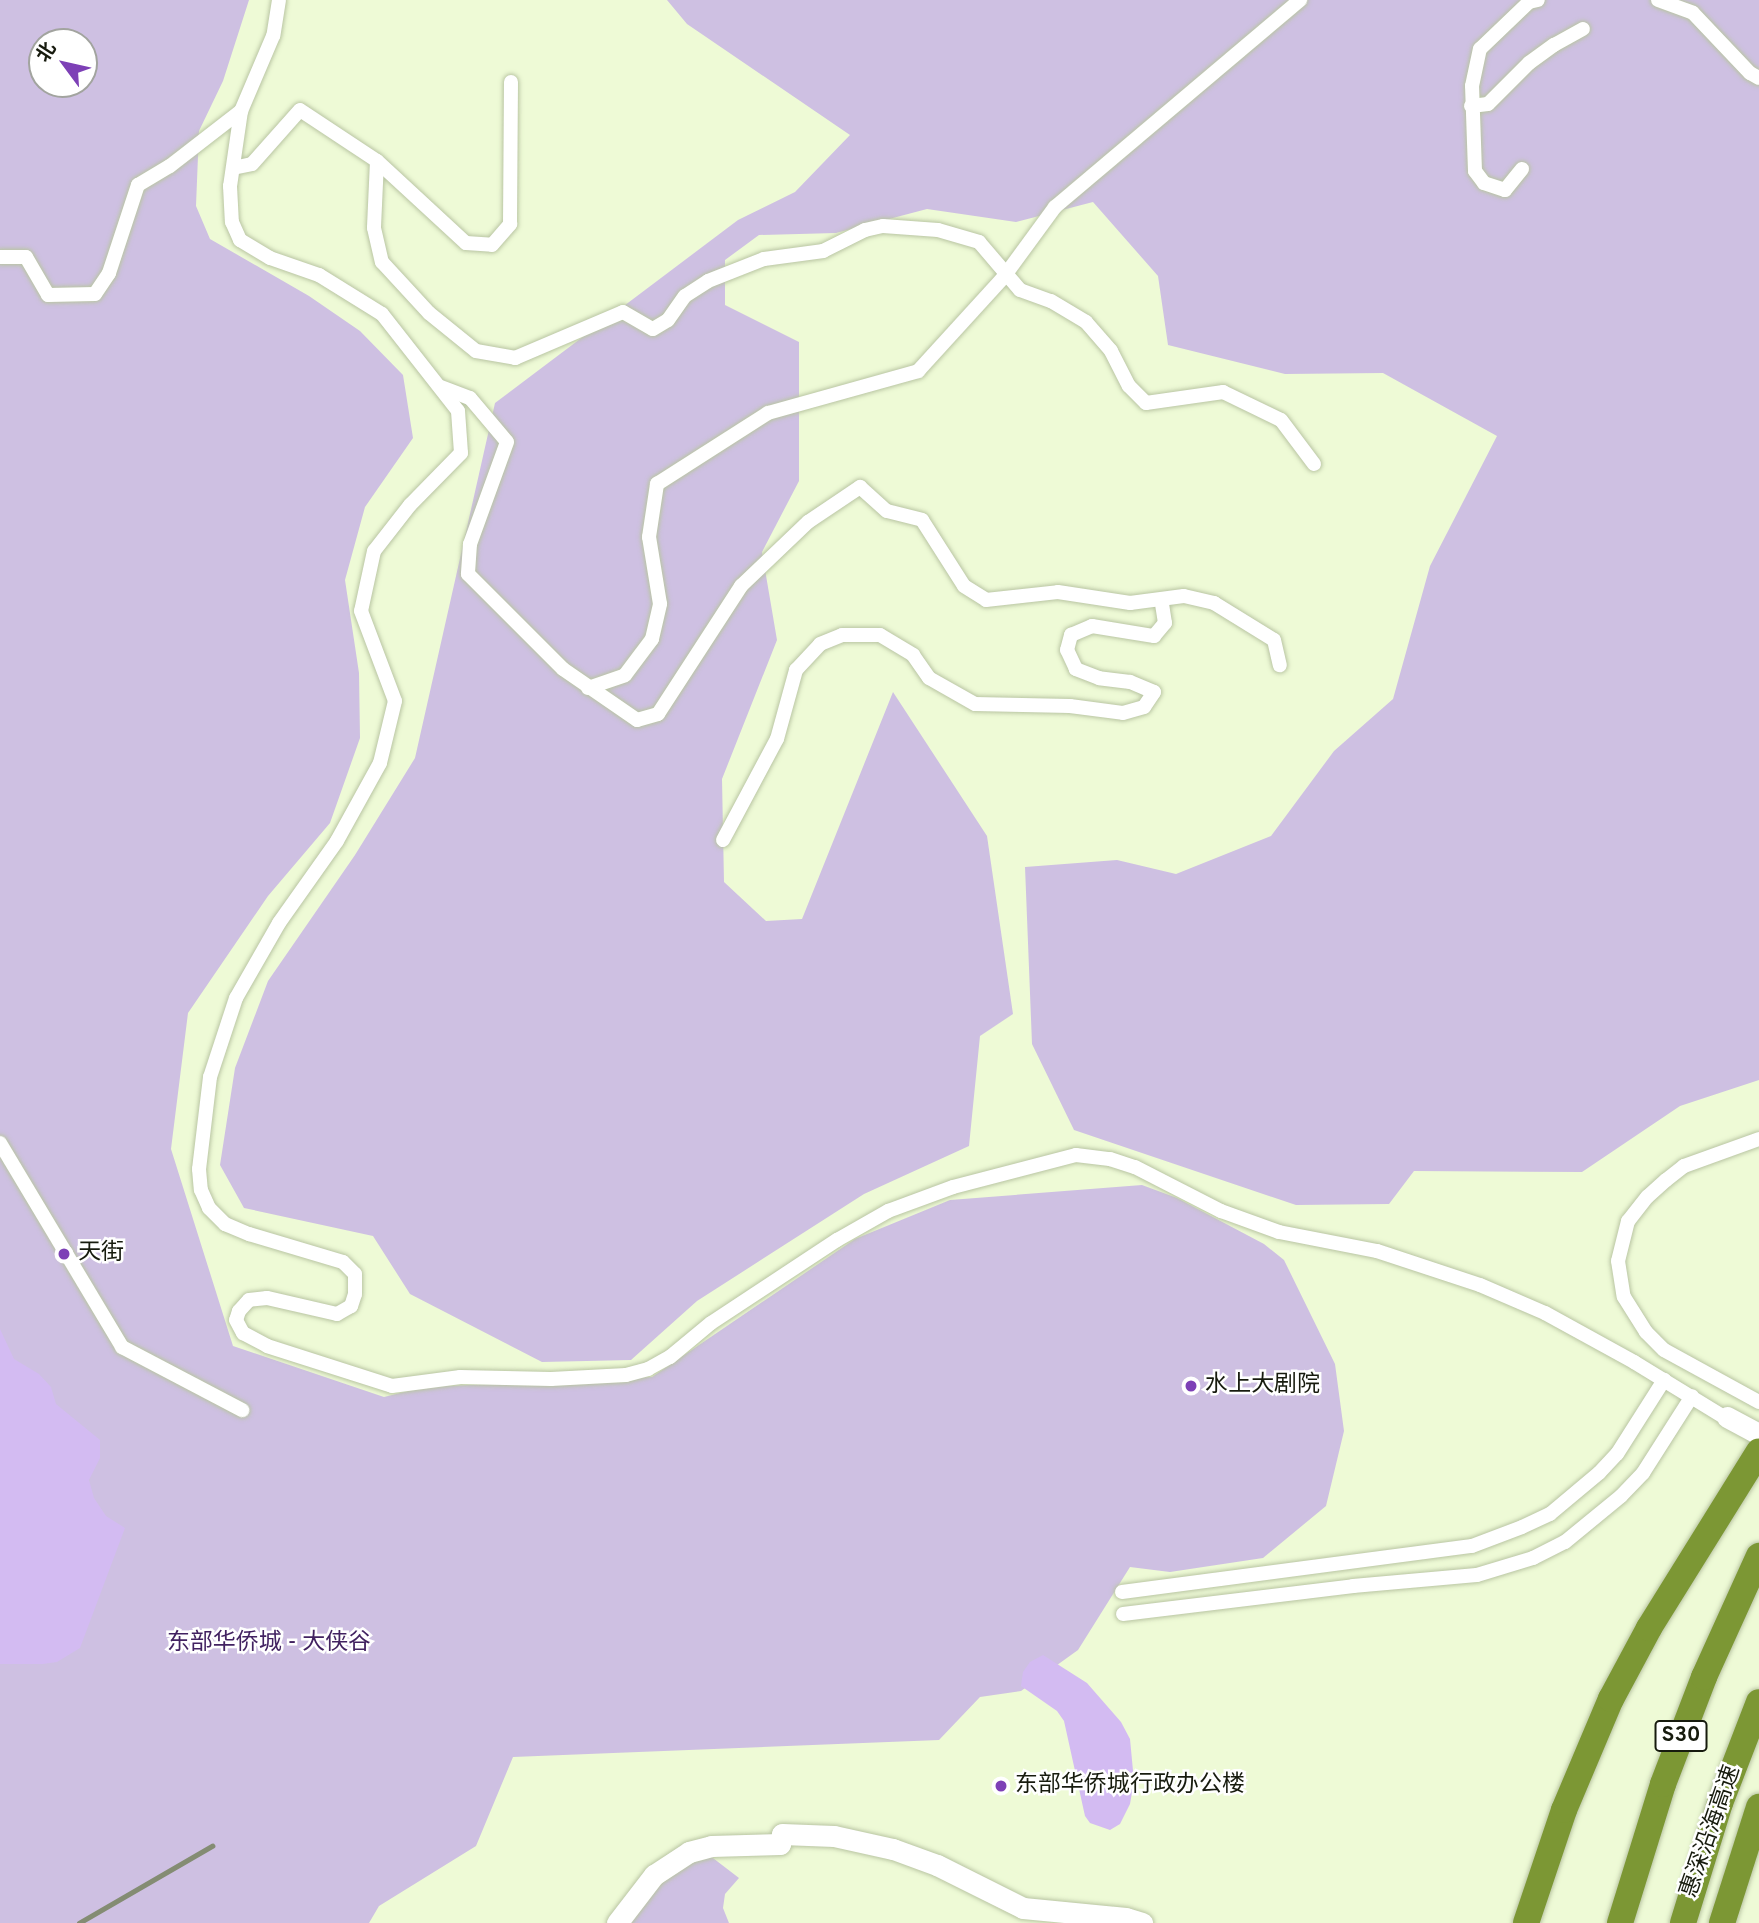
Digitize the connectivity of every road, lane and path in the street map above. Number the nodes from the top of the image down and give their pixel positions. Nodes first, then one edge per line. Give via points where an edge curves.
1 (279, 0) edge
2 (1300, 0) edge
3 (1538, 0) edge
4 (1658, 0) edge
5 (1583, 29) dead end
6 (1759, 78) edge
7 (511, 82) dead end
8 (1471, 106) junction
9 (241, 111) junction
10 (377, 161) junction
11 (233, 168) junction
12 (1522, 169) dead end
13 (0, 257) edge
14 (1006, 273) junction
15 (440, 387) junction
16 (1314, 464) dead end
17 (1161, 599) junction
18 (1280, 665) dead end
19 (588, 688) junction
20 (723, 841) dead end
21 (1759, 1139) edge
22 (0, 1143) edge
23 (1664, 1380) junction
24 (1692, 1396) junction
25 (1759, 1402) edge
26 (242, 1410) dead end
27 (1727, 1417) junction
28 (1759, 1434) edge
29 (1759, 1451) edge
30 (1759, 1556) edge
31 (1122, 1592) dead end
32 (1123, 1614) dead end
33 (1759, 1702) edge
34 (1759, 1808) edge
35 (617, 1923) edge
36 (1142, 1923) edge
37 (1526, 1923) edge
38 (1620, 1923) edge
39 (1683, 1923) edge
40 (1722, 1923) edge

1 - 9 street via 273,36
2 - 14 street via 1055,207
3 - 8 street via 1529,2 1480,49
4 - 6 street via 1693,13
5 - 8 street via 1529,63 1489,104
7 - 10 street via 510,224 492,245 466,243
8 - 12 street via 1475,171 1484,183 1505,190
9 - 11 street
9 - 13 street via 138,185 109,272 95,294 48,295 26,257
10 - 11 street via 300,110 252,164
10 - 14 street via 374,228 382,262 429,313 476,351 502,356 514,358 623,312 653,329 668,320 685,296 708,281 764,259 823,251 883,226 938,230 979,242
11 - 15 street via 232,222 240,240 270,258 319,275 382,314
14 - 16 street via 1020,290 1051,301 1086,322 1111,351 1129,386 1146,403 1223,392 1281,420
14 - 19 street via 918,371 768,414 657,484 649,537 660,604 652,639 625,675
15 - 19 street via 470,398 508,442 470,544 468,574
15 - 23 street via 458,411 461,453 410,505 374,551 361,611 395,701 380,763 337,841 279,923 236,998 210,1077 199,1169 209,1208 225,1224 343,1262 355,1273 355,1294 351,1306 337,1314 267,1298 249,1300 236,1320 243,1333 267,1346 392,1386 460,1377 626,1375 670,1357 711,1323 888,1211 953,1187 1076,1155 1135,1167 1220,1211 1279,1232 1377,1251 1480,1285 1545,1313
17 - 18 street via 1184,596 1214,603 1274,640
17 - 19 street via 1130,603 1058,592 986,600 964,586 922,520 887,511 860,487 808,522 741,586 658,714 637,720
17 - 20 street via 1165,623 1154,636 1092,626 1071,635 1067,650 1076,669 1154,692 1144,707 1123,713 1070,706 975,704 929,678 913,655 880,635 842,635 820,644 796,670 777,740
21 - 25 street via 1684,1167 1666,1180 1628,1222 1618,1261 1624,1297 1646,1332 1664,1350
22 - 26 street via 122,1347
23 - 24 street
23 - 31 street via 1599,1474 1550,1514 1522,1527 1472,1546
24 - 27 street
24 - 32 street via 1643,1473 1621,1496 1565,1542 1533,1558 1478,1575
27 - 28 street
27 - 29 street
29 - 37 highway via 1649,1628 1611,1699 1564,1810
30 - 38 highway, S30 via 1704,1677 1663,1784
33 - 39 highway, 惠深沿海高速 / S30 via 1720,1802
34 - 40 highway
35 - 36 street via 654,1875 689,1852 711,1846 780,1844 782,1834 850,1839 893,1849 937,1865 1023,1908

